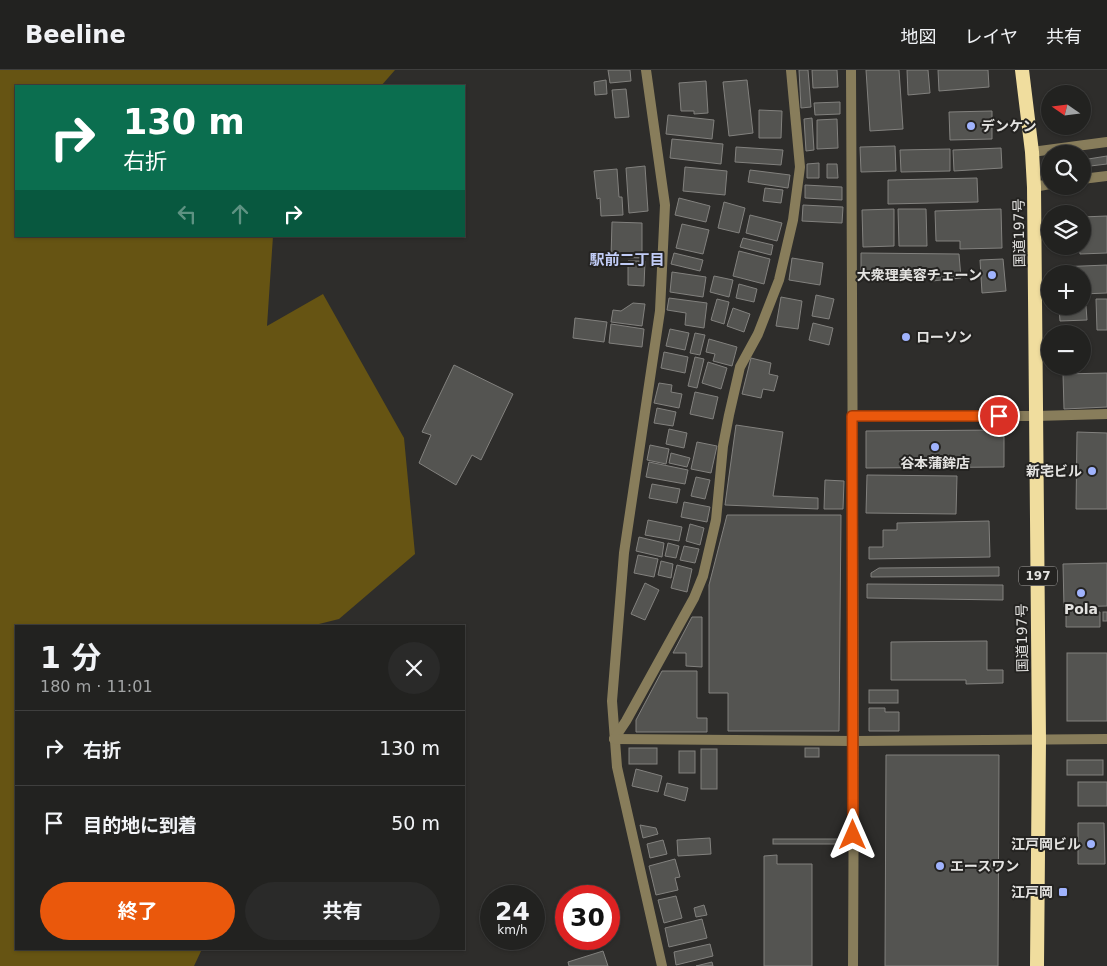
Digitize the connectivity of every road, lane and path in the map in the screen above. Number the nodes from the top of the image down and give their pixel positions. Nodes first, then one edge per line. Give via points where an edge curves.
1 (646, 70) edge
2 (792, 70) edge
3 (851, 70) edge
4 (1022, 70) edge
5 (1107, 142) edge
6 (1032, 152) junction
7 (1107, 176) edge
8 (1091, 178) edge
9 (1041, 186) edge
10 (1034, 187) junction
11 (1107, 414) edge
12 (852, 416) junction
13 (1036, 416) junction
14 (614, 739) junction
15 (1107, 739) edge
16 (1039, 740) junction
17 (854, 741) junction
18 (662, 966) edge
19 (853, 966) edge
20 (1037, 966) edge

1 - 14 street via 665,205 660,311 624,553 612,701
2 - 14 street via 800,168 793,220 779,280 758,334 740,367 723,446 716,520 703,576 694,598
3 - 12 street
4 - 6 highway, 国道197号 / 197
5 - 6 street
6 - 10 highway, 国道197号 / 197
7 - 8 street
9 - 10 street
10 - 13 highway, 国道197号 / 197
11 - 13 street
12 - 13 street
12 - 17 street
13 - 16 highway, 国道197号 / 197
14 - 17 street
14 - 18 street via 617,767
15 - 16 street
16 - 17 street
16 - 20 highway, 国道197号 / 197
17 - 19 street

